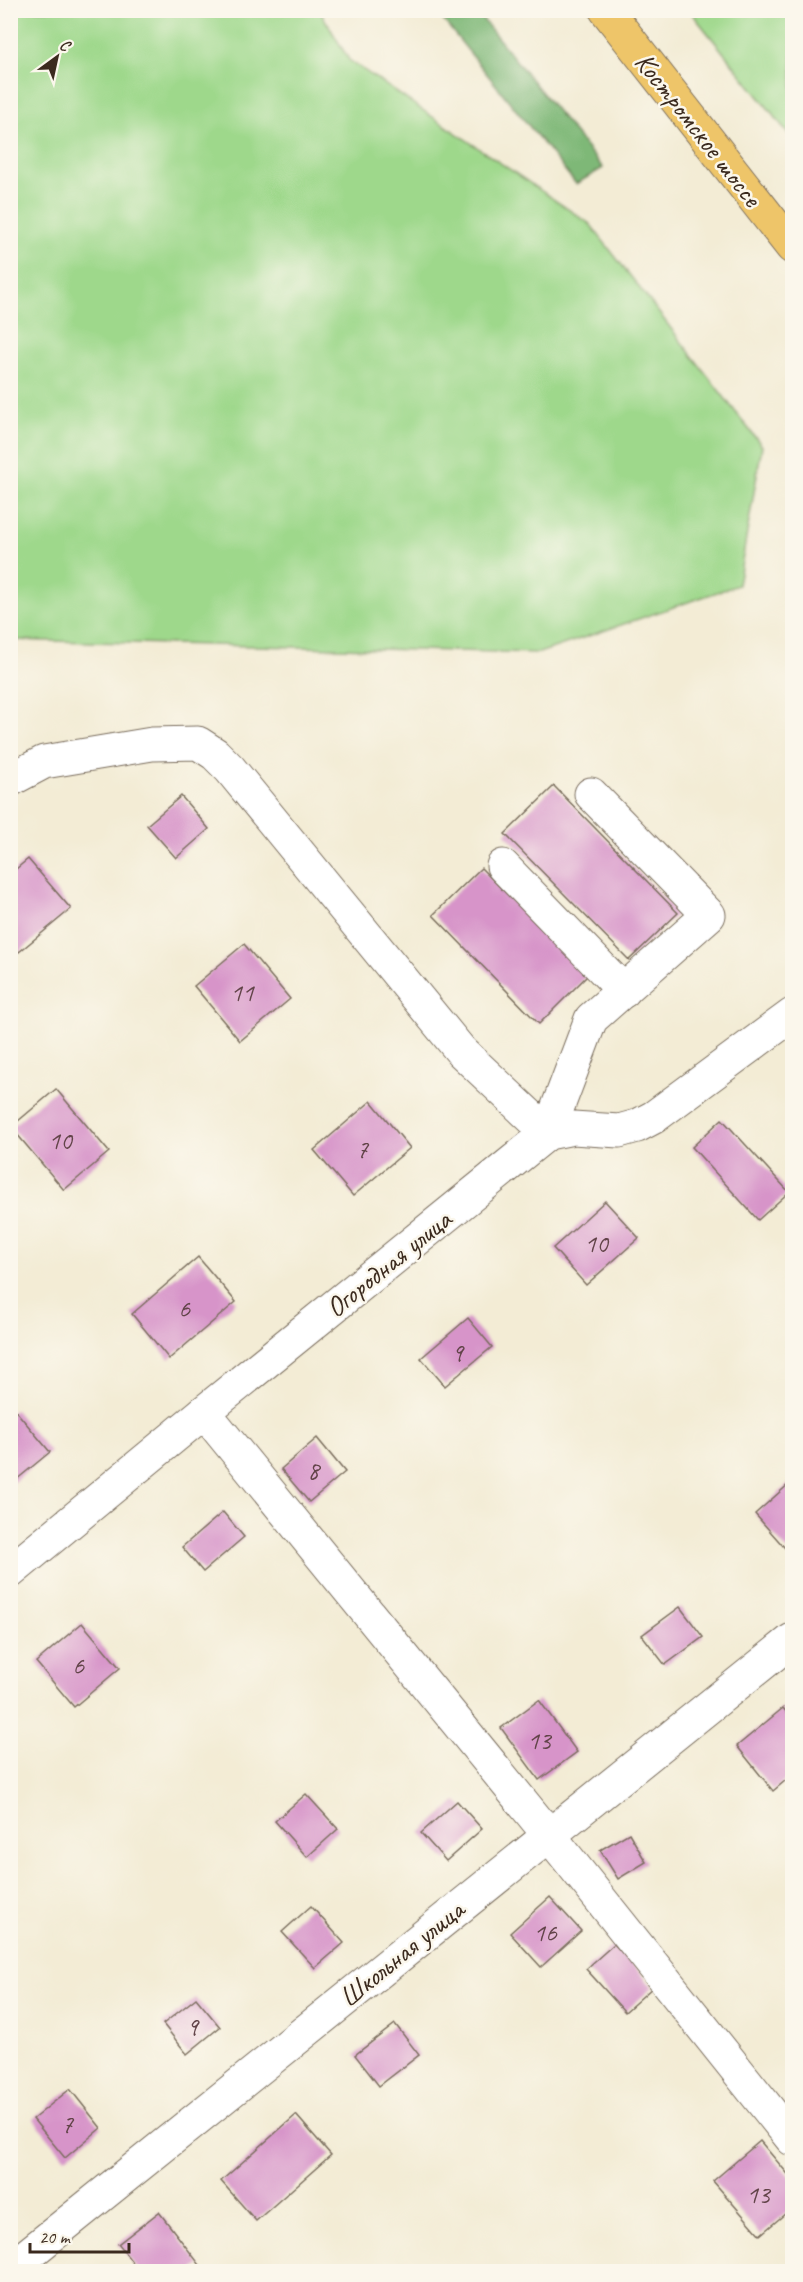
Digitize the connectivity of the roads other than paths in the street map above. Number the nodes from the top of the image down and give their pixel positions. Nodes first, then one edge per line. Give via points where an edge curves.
1 (606, 10) edge
2 (792, 247) edge
3 (10, 780) edge
4 (591, 794) dead end
5 (503, 866) dead end
6 (624, 991) junction
7 (792, 1015) edge
8 (548, 1133) junction
9 (204, 1412) junction
10 (10, 1572) edge
11 (792, 1640) edge
12 (549, 1835) junction
13 (792, 2139) edge
14 (10, 2269) edge

1 - 2 highway, Костромское шоссе
3 - 8 street via 44,762 152,744 198,743 215,754 461,1051
4 - 6 street via 709,915
5 - 6 street
6 - 8 street via 591,1019
7 - 8 street, Огородная улица via 637,1126 619,1131 573,1128
8 - 9 street, Огородная улица
9 - 10 street, Огородная улица
9 - 12 street
11 - 12 street, Школьная улица
12 - 13 street
12 - 14 street, Школьная улица

